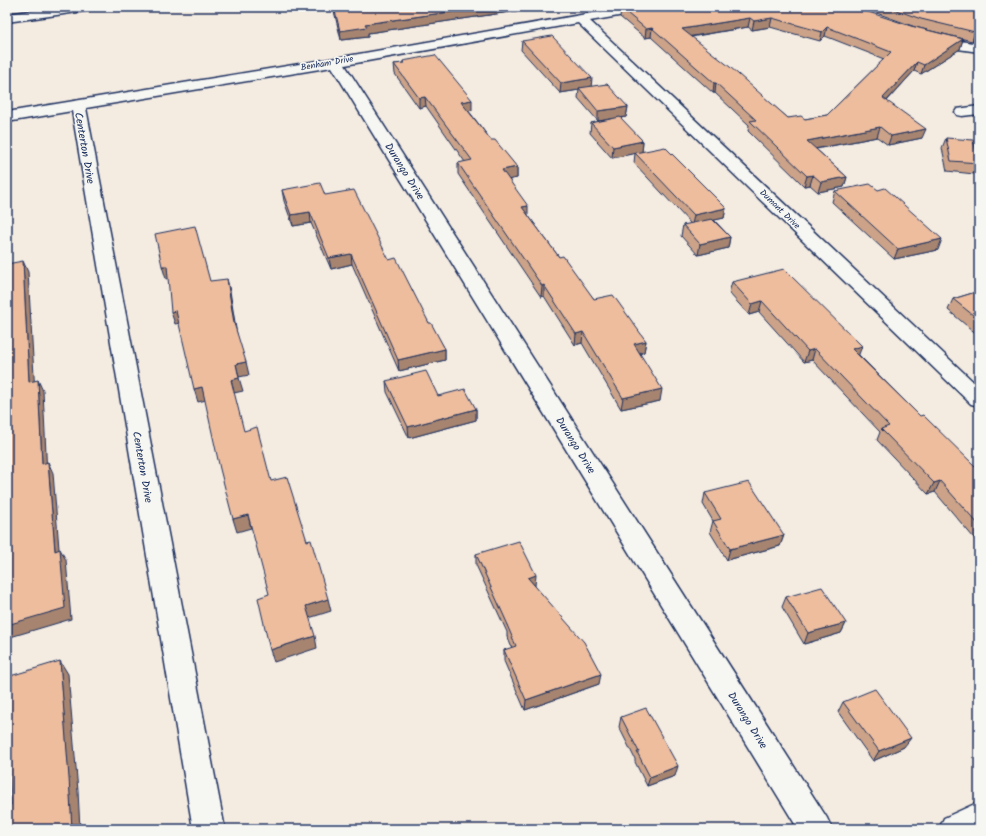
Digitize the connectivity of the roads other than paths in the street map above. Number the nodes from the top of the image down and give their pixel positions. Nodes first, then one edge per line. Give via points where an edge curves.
1 (85, 7) edge
2 (647, 7) edge
3 (7, 18) edge
4 (581, 19) junction
5 (921, 34) edge
6 (979, 48) edge
7 (336, 62) junction
8 (78, 105) junction
9 (979, 110) edge
10 (962, 112) dead end
11 (7, 117) edge
12 (979, 399) edge
13 (979, 818) edge
14 (209, 829) edge
15 (816, 829) edge
16 (955, 829) edge

1 - 3 street
2 - 4 street, Benham Drive
4 - 7 street, Benham Drive
4 - 12 street, Dumont Drive
5 - 6 street via 958,45
7 - 8 street, Benham Drive
7 - 15 street, Durango Drive
8 - 11 street, Benham Drive
8 - 14 street, Centerton Drive
9 - 10 street
13 - 16 street

